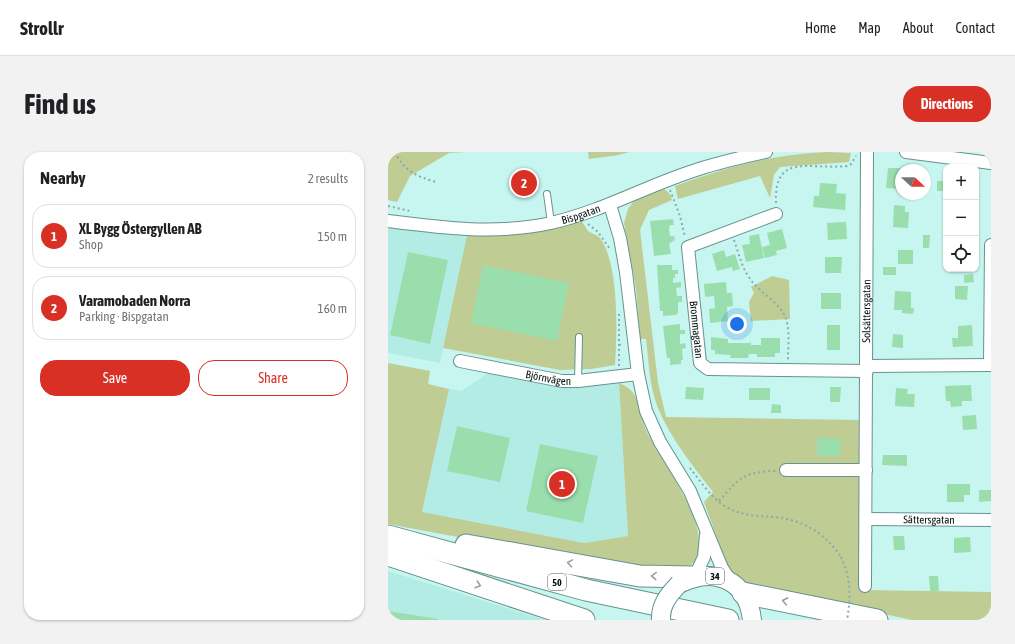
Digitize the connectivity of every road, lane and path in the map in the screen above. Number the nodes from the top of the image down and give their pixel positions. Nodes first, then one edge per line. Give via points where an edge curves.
1 (392, 152) edge
2 (395, 152) edge
3 (766, 152) edge
4 (857, 152) edge
5 (867, 152) edge
6 (906, 152) edge
7 (388, 158) edge
8 (991, 163) edge
9 (666, 181) junction
10 (436, 182) dead end
11 (547, 194) dead end
12 (610, 205) junction
13 (388, 206) edge
14 (411, 212) dead end
15 (582, 214) junction
16 (776, 214) joint
17 (388, 220) edge
18 (551, 222) junction
19 (731, 232) junction
20 (991, 245) edge
21 (688, 247) junction
22 (612, 257) dead end
23 (618, 306) dead end
24 (579, 337) dead end
25 (619, 344) junction
26 (634, 344) junction
27 (460, 361) dead end
28 (991, 365) edge
29 (787, 369) junction
30 (867, 369) junction
31 (638, 374) junction
32 (618, 377) junction
33 (578, 381) junction
34 (686, 462) dead end
35 (786, 470) joint
36 (866, 470) junction
37 (718, 500) junction
38 (866, 519) junction
39 (991, 520) edge
40 (388, 531) edge
41 (706, 532) junction
42 (388, 536) edge
43 (388, 549) edge
44 (388, 555) edge
45 (689, 579) junction
46 (865, 586) dead end
47 (740, 591) junction
48 (584, 620) edge
49 (660, 620) edge
50 (687, 620) edge
51 (728, 620) edge
52 (752, 620) edge
53 (847, 620) edge
54 (877, 620) edge

1 - 7 path
2 - 10 path via 408,169 418,176
3 - 9 street, Bispgatan via 698,169
4 - 16 path via 851,164 847,166 795,166 783,170 775,187
5 - 30 street, Solsättersgatan
6 - 8 street
9 - 12 street, Bispgatan
9 - 21 path via 680,216
11 - 18 lane
12 - 15 street, Bispgatan
12 - 26 street via 620,238 626,272
13 - 14 path
15 - 18 street, Bispgatan
15 - 22 path via 586,222 605,240
16 - 19 street
17 - 18 street, Bispgatan via 489,230
19 - 21 street
19 - 29 path via 746,272 786,318
20 - 28 street
21 - 29 street, Brommagatan via 700,363 708,369
23 - 25 path
24 - 33 lane
25 - 26 path
25 - 32 path
26 - 31 street
27 - 33 street, Björnvägen via 542,378
28 - 30 street, Brommagatan
29 - 30 street, Brommagatan
30 - 36 street, Solsättersgatan
31 - 32 street, Björnvägen
31 - 41 street via 652,425 690,491
32 - 33 street, Björnvägen
34 - 37 path
35 - 36 street
35 - 37 path via 746,475
36 - 38 street, Solsättersgatan
37 - 53 path, bridge via 726,507 744,514 798,522 827,539 841,557 850,583 851,596
38 - 39 street, Sättersgatan
38 - 46 street, Solsättersgatan
45 -> 40 highway via 640,576
41 - 45 street via 704,557
41 - 47 street via 722,568
42 - 51 highway, 50 via 586,590
43 - 50 highway, 50
44 -> 48 highway
45 - 47 main road, 34 via 714,576
45 - 49 main road, bridge via 670,593 663,604
47 - 52 main road via 751,610
54 -> 47 highway

